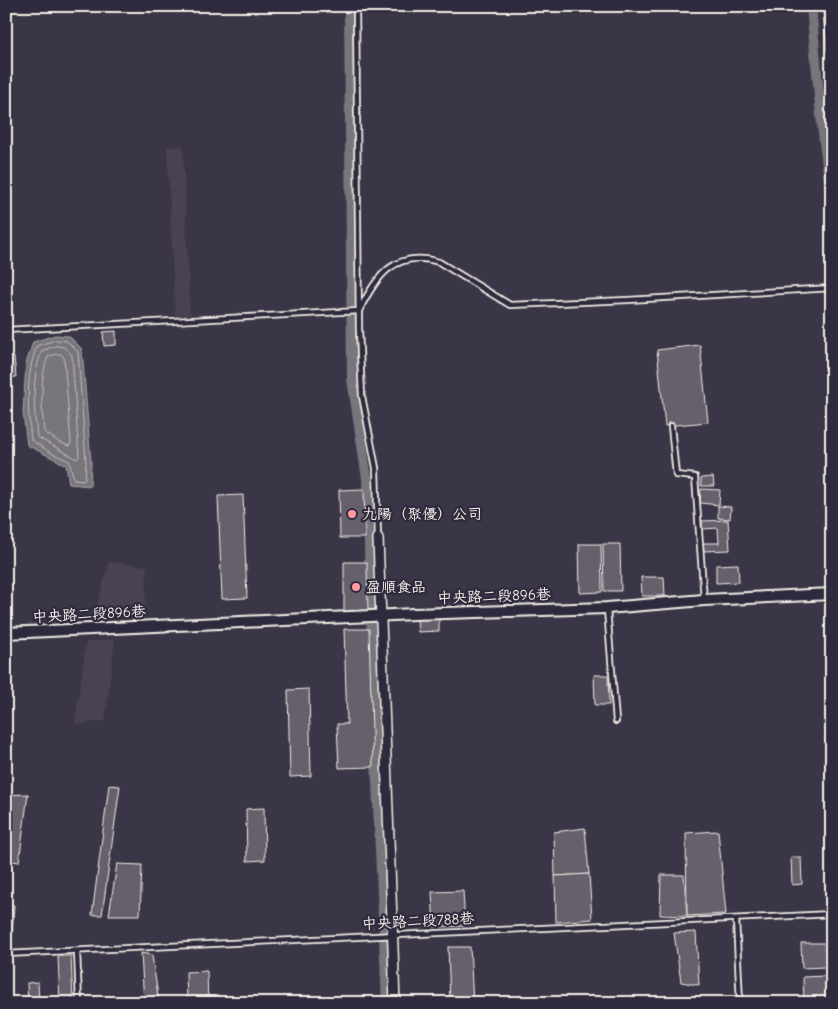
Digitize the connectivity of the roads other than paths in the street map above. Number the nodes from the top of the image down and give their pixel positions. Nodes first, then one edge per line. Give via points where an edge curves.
1 (356, 6) edge
2 (828, 6) edge
3 (830, 22) edge
4 (832, 49) edge
5 (832, 288) edge
6 (359, 311) junction
7 (6, 330) edge
8 (671, 426) dead end
9 (378, 538) joint
10 (832, 594) edge
11 (704, 600) junction
12 (607, 608) junction
13 (381, 615) junction
14 (6, 633) edge
15 (616, 721) dead end
16 (832, 914) edge
17 (736, 919) junction
18 (392, 935) junction
19 (77, 950) junction
20 (6, 954) edge
21 (79, 1003) edge
22 (395, 1003) edge
23 (740, 1003) edge

1 - 6 lane
2 - 3 street
3 - 4 street
5 - 6 lane via 510,305 439,262 412,258 377,278
6 - 7 lane
6 - 9 lane via 362,396 376,468
8 - 11 lane via 676,475 695,477
9 - 13 street
10 - 11 street, 中央路二段896巷
11 - 12 street, 中央路二段896巷
12 - 13 street, 中央路二段896巷
12 - 15 lane
13 - 14 street, 中央路二段896巷
13 - 18 street
16 - 17 lane, 中央路二段788巷
17 - 18 lane, 中央路二段788巷
17 - 23 lane
18 - 19 lane, 中央路二段788巷
18 - 22 street
19 - 20 lane, 中央路二段788巷
19 - 21 lane

